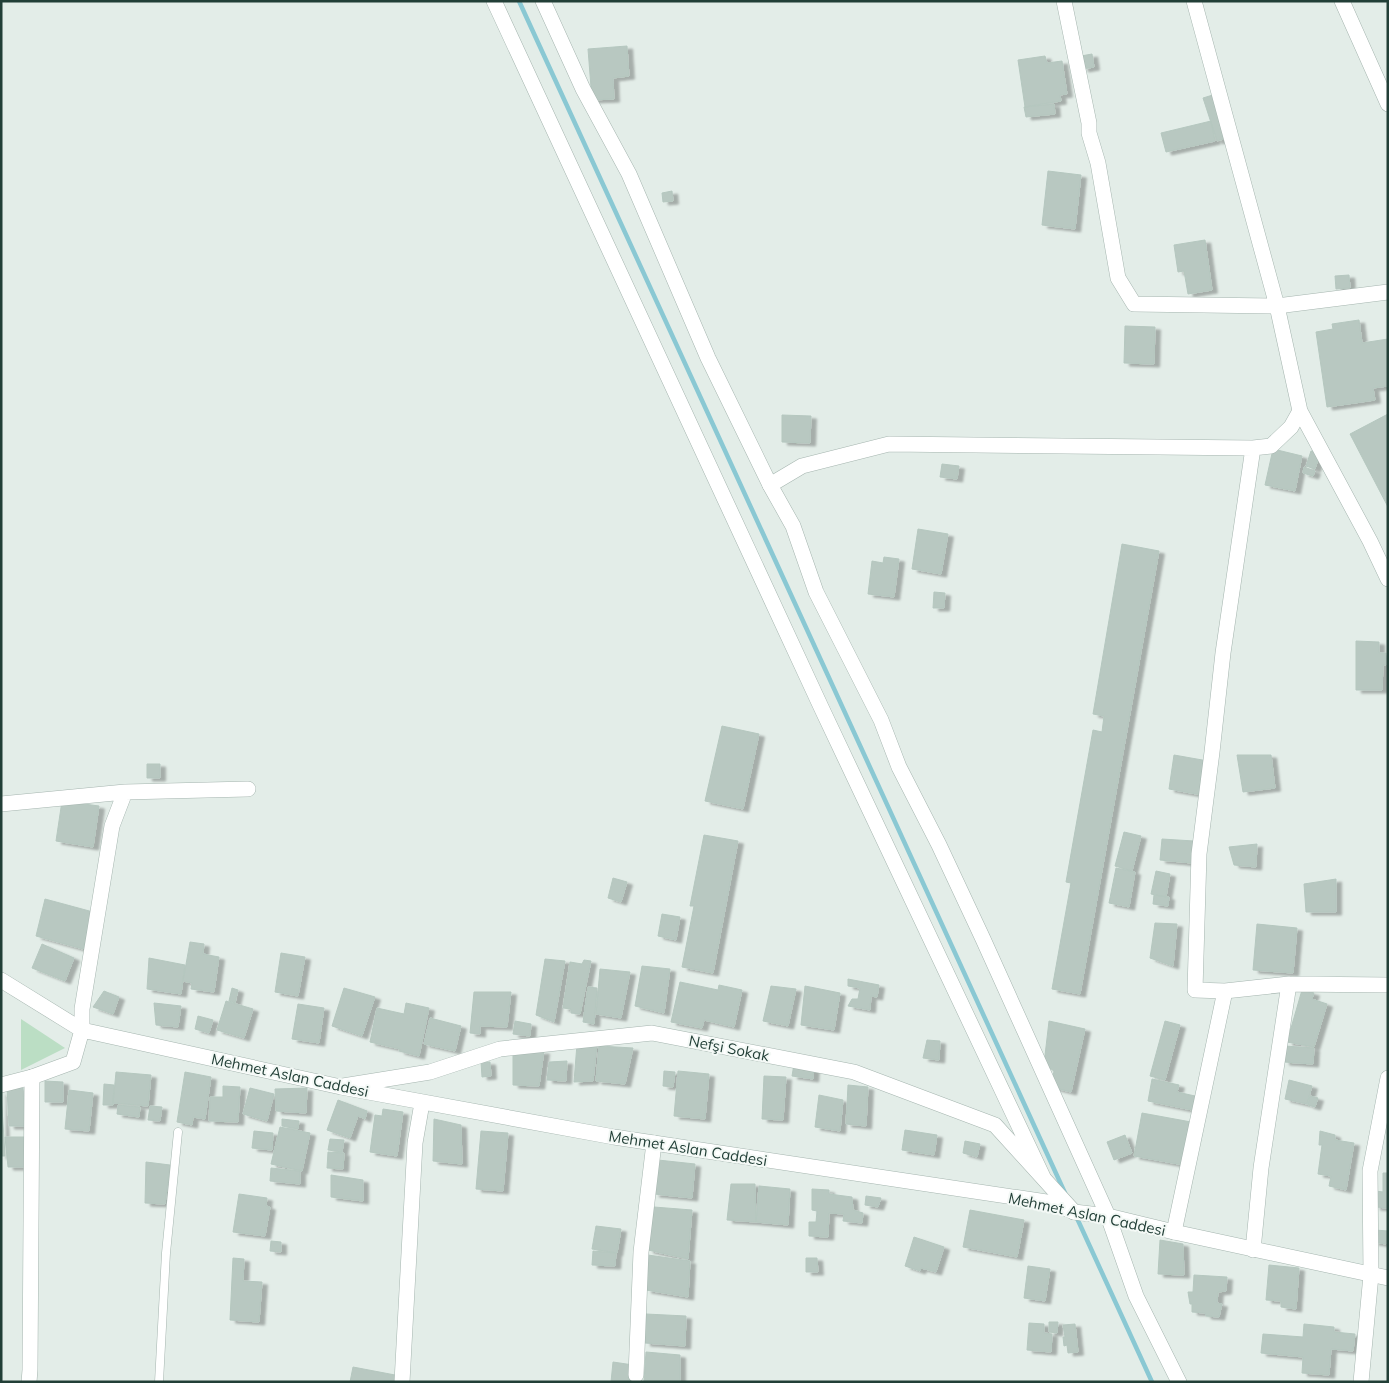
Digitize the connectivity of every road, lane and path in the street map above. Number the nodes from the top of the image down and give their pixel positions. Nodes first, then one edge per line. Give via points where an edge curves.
1 (494, 1) edge
2 (544, 1) edge
3 (1064, 1) edge
4 (1194, 1) edge
5 (1342, 1) edge
6 (1388, 104) edge
7 (1388, 292) edge
8 (1277, 306) junction
9 (1300, 411) junction
10 (1253, 448) junction
11 (770, 485) junction
12 (1388, 579) edge
13 (248, 789) dead end
14 (125, 792) junction
15 (1, 804) edge
16 (1, 980) edge
17 (1289, 984) junction
18 (1388, 985) edge
19 (1225, 990) junction
20 (82, 1030) junction
21 (32, 1077) junction
22 (1388, 1078) edge
23 (1, 1086) edge
24 (341, 1087) junction
25 (422, 1103) junction
26 (178, 1132) dead end
27 (654, 1143) junction
28 (1043, 1177) junction
29 (1074, 1212) junction
30 (1108, 1216) junction
31 (1174, 1232) junction
32 (1253, 1250) junction
33 (1371, 1275) junction
34 (1388, 1278) edge
35 (636, 1376) dead end
36 (28, 1382) edge
37 (159, 1382) edge
38 (402, 1382) edge
39 (1179, 1382) edge
40 (1361, 1382) edge

1 - 28 street
2 - 11 street via 582,89 629,174 708,358
3 - 8 street via 1118,278 1134,304
4 - 8 street
5 - 6 street
7 - 8 street
8 - 9 street
9 - 10 street via 1291,427 1270,446
9 - 12 street
10 - 11 street via 889,444 802,466
10 - 19 street via 1223,652 1199,854 1195,990
11 - 30 street via 793,526 816,592 881,720 899,766 984,939
13 - 14 street
14 - 15 street
14 - 20 street via 112,826 82,1009
16 - 20 street, Mehmet Aslan Caddesi
17 - 18 street
17 - 19 street
17 - 32 street via 1261,1168
19 - 31 street
20 - 21 street via 73,1062
20 - 24 street, Mehmet Aslan Caddesi
21 - 23 street
21 - 36 street
22 - 33 street via 1370,1171
24 - 25 street, Mehmet Aslan Caddesi
24 - 28 street, Nefşi Sokak via 430,1072 500,1049 652,1033 854,1072 995,1125
25 - 27 street, Mehmet Aslan Caddesi
25 - 38 street via 415,1143
26 - 37 lane via 166,1253
27 - 29 street, Mehmet Aslan Caddesi via 1053,1204
27 - 35 street via 641,1252
28 - 29 street, Nefşi Sokak
29 - 30 street, Mehmet Aslan Caddesi
30 - 31 street, Mehmet Aslan Caddesi
30 - 39 street via 1136,1296
31 - 32 street, Mehmet Aslan Caddesi
32 - 33 street, Mehmet Aslan Caddesi
33 - 34 street, Mehmet Aslan Caddesi
33 - 40 street

